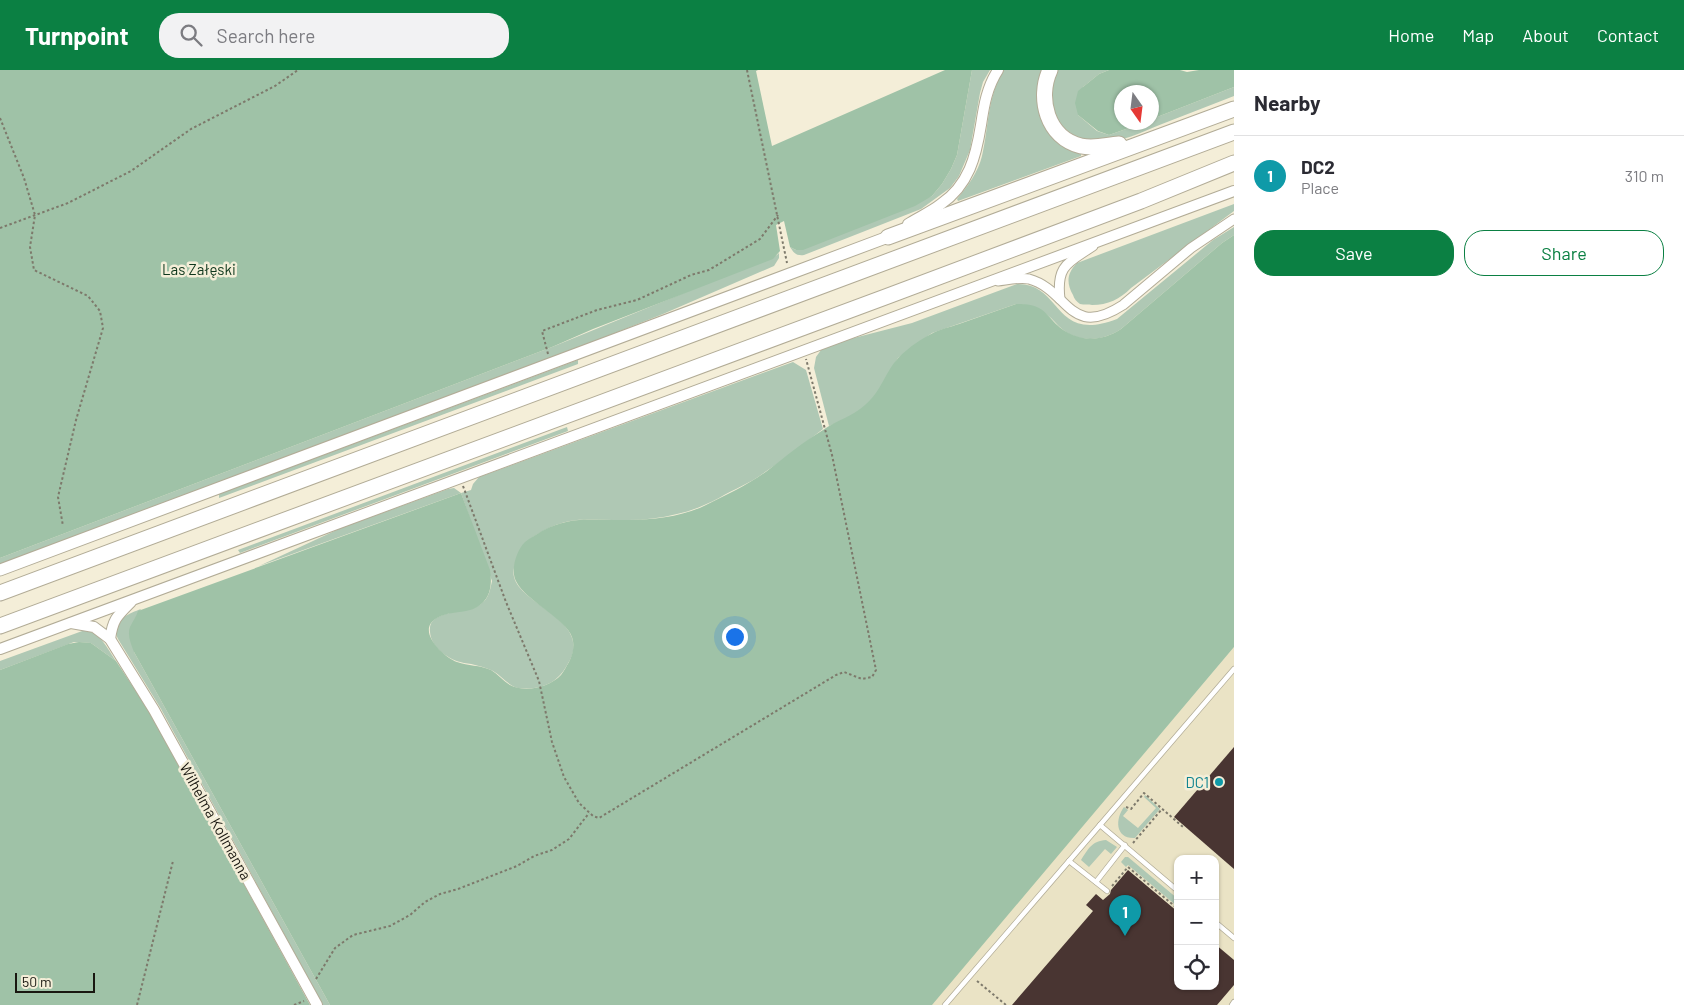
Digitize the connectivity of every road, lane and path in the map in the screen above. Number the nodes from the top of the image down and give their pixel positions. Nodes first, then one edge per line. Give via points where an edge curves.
1 (298, 70) edge
2 (747, 70) edge
3 (998, 70) edge
4 (1050, 70) edge
5 (1234, 109) edge
6 (0, 118) edge
7 (1234, 132) edge
8 (1141, 144) junction
9 (1234, 163) edge
10 (1234, 191) edge
11 (35, 215) junction
12 (778, 215) junction
13 (1234, 219) edge
14 (0, 228) edge
15 (888, 237) junction
16 (1100, 242) junction
17 (791, 273) junction
18 (990, 282) junction
19 (1060, 299) junction
20 (804, 350) junction
21 (548, 356) dead end
22 (460, 478) junction
23 (63, 526) dead end
24 (0, 570) edge
25 (0, 593) edge
26 (134, 599) junction
27 (71, 623) junction
28 (0, 626) edge
29 (110, 639) junction
30 (0, 649) edge
31 (1234, 669) edge
32 (1120, 802) junction
33 (1162, 809) junction
34 (589, 813) junction
35 (1100, 825) junction
36 (1183, 827) dead end
37 (1132, 844) dead end
38 (1124, 845) junction
39 (174, 861) dead end
40 (1070, 861) junction
41 (1096, 882) junction
42 (1174, 887) edge
43 (1107, 891) joint
44 (1174, 906) edge
45 (1219, 925) edge
46 (1234, 938) edge
47 (976, 980) dead end
48 (308, 990) junction
49 (137, 1005) edge
50 (294, 1005) edge
51 (316, 1005) edge
52 (945, 1005) edge
53 (1006, 1005) edge

1 - 11 path via 275,86 191,129 131,171 68,203
2 - 12 path
3 - 15 street via 985,100 972,166 962,184 940,205
4 - 8 highway via 1044,104 1052,126 1065,139 1094,148
5 - 8 highway
6 - 11 path
7 - 25 highway
8 - 15 highway
9 - 28 highway via 879,300
10 - 16 street
11 - 14 path
11 - 23 path via 30,248 34,270 88,296 100,311 103,328 58,497
12 - 17 path
12 - 21 path via 760,239 709,270 637,300 597,310 542,330
13 - 19 street via 1191,248 1112,313 1094,318 1080,315 1067,308
15 - 17 main road
16 - 18 street
16 - 19 street via 1061,271
17 - 24 main road
18 - 19 street via 1027,279 1039,283
18 - 20 street
20 - 22 street
20 - 34 path via 832,455 876,670 872,677 862,679 844,672 836,675 599,818
22 - 26 street
22 - 34 path via 539,681 552,742 564,777 579,803
26 - 27 street
26 - 29 street via 113,623
27 - 29 street via 94,627
27 - 30 street
29 - 48 street, Wilhelma Kollmanna via 162,724
31 - 32 lane
32 - 33 path via 1131,809 1144,793
32 - 35 lane
33 - 36 path
33 - 37 path
34 - 48 path via 569,839 552,850 440,894 390,926 353,935 335,948
35 - 38 lane
35 - 40 lane
38 - 41 lane
38 - 42 lane
39 - 49 path
40 - 41 lane
40 - 52 lane
41 - 43 lane
43 - 44 path via 1128,867
45 - 46 lane
47 - 53 path
48 - 50 path via 302,1002
48 - 51 street, Wilhelma Kollmanna

